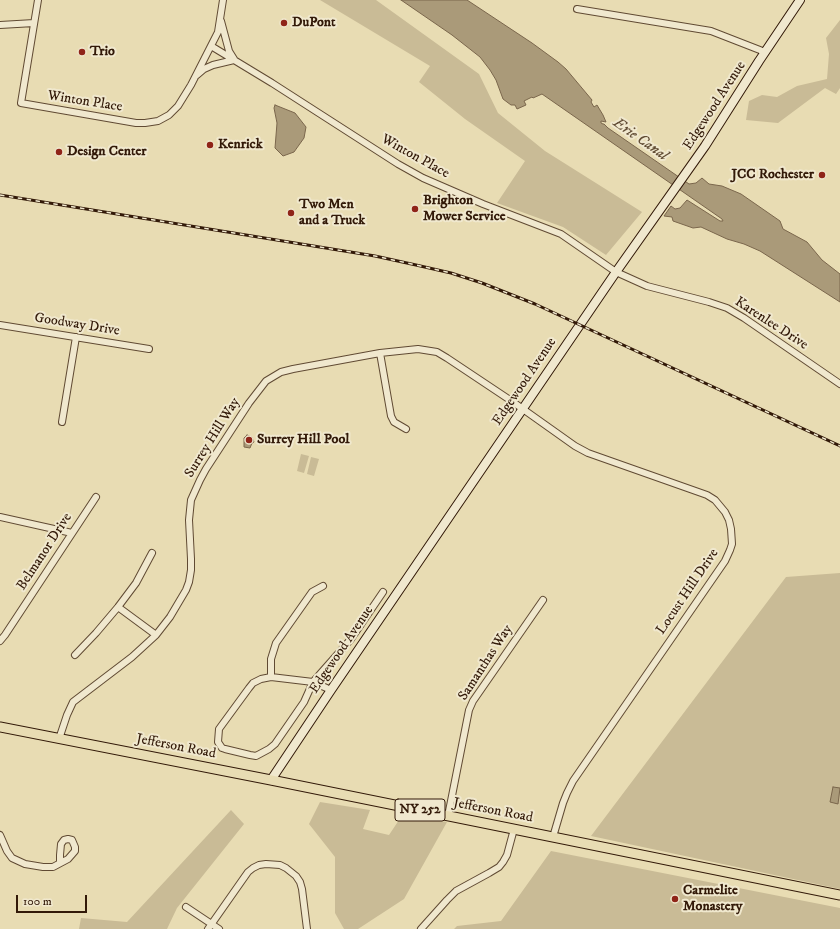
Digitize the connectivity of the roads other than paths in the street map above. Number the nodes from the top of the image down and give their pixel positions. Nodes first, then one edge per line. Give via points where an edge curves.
1 (38, 0) edge
2 (224, 0) edge
3 (800, 0) edge
4 (577, 9) dead end
5 (220, 17) junction
6 (34, 23) junction
7 (0, 25) edge
8 (211, 46) junction
9 (765, 52) junction
10 (234, 60) junction
11 (196, 76) junction
12 (616, 272) junction
13 (0, 324) edge
14 (76, 337) junction
15 (149, 349) dead end
16 (380, 353) junction
17 (840, 384) edge
18 (522, 409) junction
19 (62, 422) dead end
20 (406, 429) dead end
21 (96, 497) dead end
22 (0, 517) edge
23 (72, 533) junction
24 (152, 553) dead end
25 (323, 586) dead end
26 (383, 592) dead end
27 (543, 600) dead end
28 (118, 607) junction
29 (156, 635) junction
30 (0, 641) edge
31 (75, 655) dead end
32 (271, 677) junction
33 (313, 682) junction
34 (331, 690) junction
35 (0, 727) edge
36 (60, 739) junction
37 (271, 780) junction
38 (448, 816) junction
39 (514, 829) junction
40 (0, 835) edge
41 (553, 837) junction
42 (60, 863) dead end
43 (840, 895) edge
44 (186, 907) dead end
45 (210, 927) edge
46 (219, 929) edge
47 (308, 929) edge
48 (421, 929) edge

1 - 6 street, Winton Place
2 - 5 street, Winton Place
3 - 9 street, Edgewood Avenue
4 - 9 street via 711,31
5 - 8 street, Winton Place via 218,32
5 - 10 street
6 - 7 street
6 - 11 street, Winton Place via 20,103 136,122 158,121 178,106
8 - 10 street, Winton Place
8 - 11 street, Winton Place
9 - 12 street, Edgewood Avenue via 692,165
10 - 11 street via 213,65
10 - 12 street, Winton Place via 416,174 483,204 561,234
12 - 17 street, Karenlee Drive via 647,286 731,310
12 - 18 street, Edgewood Avenue
13 - 14 street, Goodway Drive
14 - 15 street, Goodway Drive
14 - 19 street
16 - 18 street, Surrey Hill Way via 418,349 437,352
16 - 20 street via 391,416 394,422
16 - 29 street, Surrey Hill Way via 293,369 281,372 266,381 200,480 192,500 189,520 189,582 170,617
18 - 34 street, Edgewood Avenue
18 - 41 street, Locust Hill Drive via 588,453 707,496 725,512 732,529 732,544 725,561 570,787
21 - 23 street, Belmanor Drive
22 - 23 street
23 - 30 street, Belmanor Drive
24 - 28 street via 136,583
25 - 32 street via 312,592 276,643 271,659
26 - 33 street via 351,639
27 - 38 street, Samanthas Way via 471,705
28 - 29 street
28 - 31 street
29 - 36 street, Surrey Hill Way via 132,657 73,702
32 - 33 street
32 - 33 street via 261,679 249,688 219,729 218,742 222,748 253,756 269,750 304,702
33 - 34 street
34 - 37 street, Edgewood Avenue
35 - 36 main road, Jefferson Road / NY 252
36 - 37 main road, Jefferson Road / NY 252
37 - 38 main road, Jefferson Road / NY 252
38 - 39 main road, Jefferson Road / NY 252
39 - 41 main road, Jefferson Road / NY 252
39 - 48 street via 507,855 499,867 456,891
40 - 42 street via 7,851 16,860 43,867 53,867
41 - 43 main road, Jefferson Road / NY 252
44 - 45 street
45 - 46 street
45 - 47 street via 248,872 266,864 286,868 296,876 302,889

